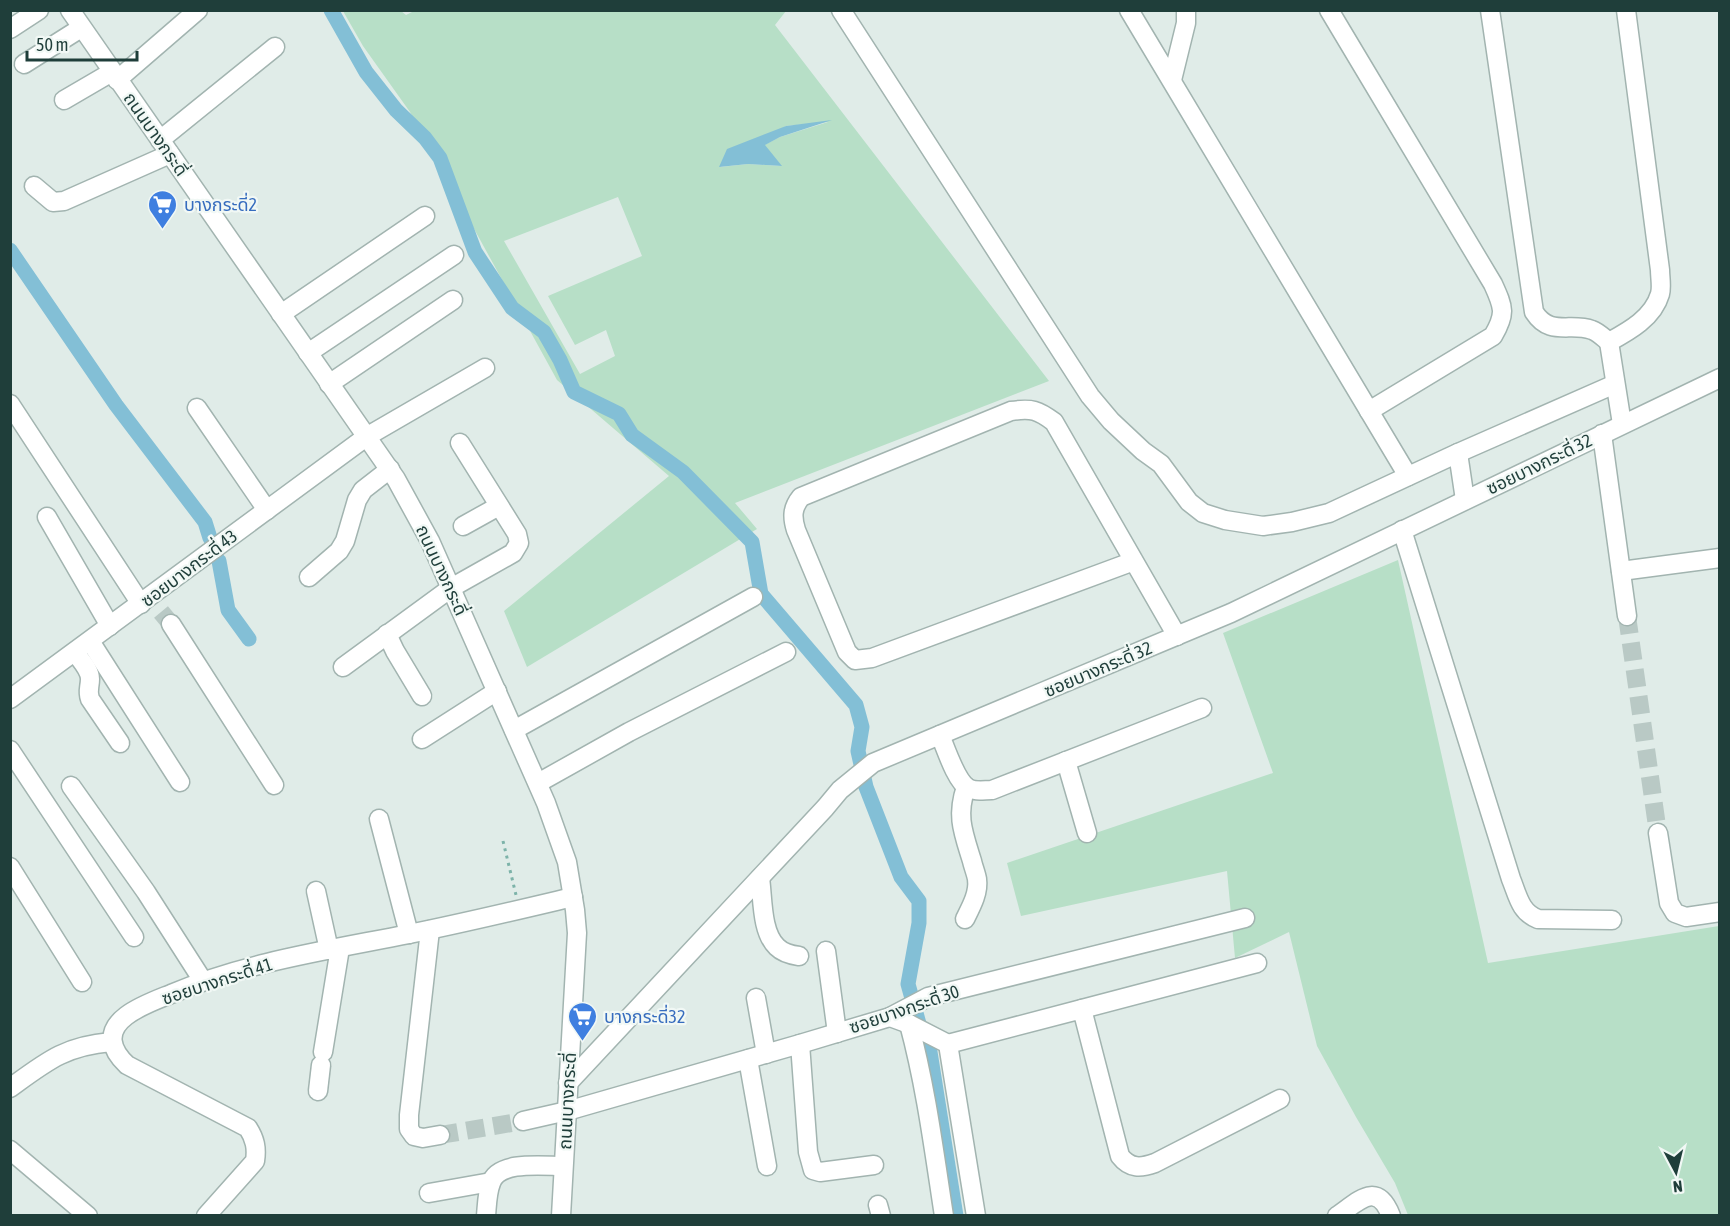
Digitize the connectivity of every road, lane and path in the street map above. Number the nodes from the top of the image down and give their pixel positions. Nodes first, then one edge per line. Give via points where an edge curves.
1 (39, 10) edge
2 (70, 10) edge
3 (198, 10) edge
4 (841, 10) edge
5 (1129, 10) edge
6 (1186, 10) edge
7 (1329, 10) edge
8 (1490, 10) edge
9 (1626, 10) edge
10 (81, 28) junction
11 (10, 29) edge
12 (274, 47) dead end
13 (24, 64) dead end
14 (115, 76) junction
15 (1172, 80) junction
16 (64, 100) dead end
17 (165, 147) junction
18 (34, 186) dead end
19 (425, 216) dead end
20 (454, 255) dead end
21 (453, 300) dead end
22 (281, 315) junction
23 (1609, 342) junction
24 (308, 353) junction
25 (485, 368) dead end
26 (1719, 378) edge
27 (329, 384) junction
28 (1615, 384) junction
29 (10, 404) edge
30 (197, 408) dead end
31 (1369, 411) junction
32 (1622, 424) junction
33 (1602, 434) junction
34 (366, 436) junction
35 (460, 443) dead end
36 (1458, 453) junction
37 (390, 469) junction
38 (1408, 476) junction
39 (1465, 500) junction
40 (499, 506) junction
41 (267, 510) junction
42 (47, 517) dead end
43 (463, 526) dead end
44 (1402, 530) junction
45 (1719, 558) edge
46 (1134, 561) junction
47 (1621, 571) junction
48 (309, 577) dead end
49 (451, 588) junction
50 (753, 597) dead end
51 (156, 609) junction
52 (1627, 616) tunnel mouth
53 (110, 626) junction
54 (387, 634) junction
55 (1177, 636) junction
56 (90, 640) junction
57 (75, 652) junction
58 (786, 652) dead end
59 (343, 667) dead end
60 (497, 691) junction
61 (12, 694) edge
62 (422, 696) dead end
63 (1202, 708) dead end
64 (514, 730) junction
65 (940, 735) junction
66 (422, 739) dead end
67 (120, 743) dead end
68 (10, 750) edge
69 (1066, 761) junction
70 (180, 782) dead end
71 (538, 783) junction
72 (274, 785) dead end
73 (71, 786) dead end
74 (966, 787) junction
75 (379, 819) dead end
76 (1088, 833) dead end
77 (1658, 833) tunnel mouth
78 (503, 841) dead end
79 (10, 867) edge
80 (760, 878) junction
81 (316, 891) dead end
82 (573, 897) junction
83 (520, 909) junction
84 (1719, 912) edge
85 (1245, 918) dead end
86 (964, 919) dead end
87 (1612, 920) dead end
88 (430, 930) junction
89 (409, 934) junction
90 (134, 937) dead end
91 (335, 949) junction
92 (826, 951) dead end
93 (799, 956) dead end
94 (1257, 963) dead end
95 (203, 981) junction
96 (82, 982) dead end
97 (756, 998) dead end
98 (1082, 1009) junction
99 (890, 1017) junction
100 (837, 1033) junction
101 (929, 1033) junction
102 (111, 1042) junction
103 (800, 1044) junction
104 (757, 1057) junction
105 (568, 1083) junction
106 (10, 1088) edge
107 (318, 1091) dead end
108 (1280, 1099) dead end
109 (567, 1111) junction
110 (523, 1120) tunnel mouth
111 (440, 1135) tunnel mouth
112 (10, 1150) edge
113 (874, 1165) dead end
114 (564, 1166) junction
115 (767, 1166) dead end
116 (491, 1182) junction
117 (429, 1193) dead end
118 (88, 1215) edge
119 (206, 1215) edge
120 (486, 1215) edge
121 (561, 1215) edge
122 (944, 1215) edge
123 (976, 1215) edge
124 (1337, 1215) edge
125 (1391, 1215) edge

1 - 11 street
2 - 10 street, ถนนบางกระดี่
3 - 14 street
4 - 38 street via 1090,396 1143,451 1161,464 1189,502 1203,513 1263,526 1329,513
5 - 15 street
6 - 15 street
7 - 31 street via 1503,306 1502,321 1493,336
8 - 23 street via 1534,312 1540,322 1556,328 1593,330
9 - 23 street via 1660,293 1650,312
10 - 13 street
10 - 14 street, ถนนบางกระดี่
12 - 17 street
14 - 16 street
14 - 17 street, ถนนบางกระดี่
15 - 31 street
17 - 18 street via 63,201 52,202
17 - 22 street, ถนนบางกระดี่
19 - 22 street
20 - 24 street
21 - 27 street
22 - 24 street, ถนนบางกระดี่
23 - 28 street
24 - 27 street, ถนนบางกระดี่
25 - 34 street, ซอยบางกระดี่ 43
26 - 32 street, ซอยบางกระดี่ 32
27 - 34 street, ถนนบางกระดี่
28 - 32 street
28 - 36 street
29 - 51 street
30 - 41 street
31 - 38 street
32 - 33 street, ซอยบางกระดี่ 32
33 - 39 street, ซอยบางกระดี่ 32
33 - 47 street
34 - 37 street, ถนนบางกระดี่
34 - 41 street, ซอยบางกระดี่ 43
35 - 40 street
36 - 38 street
36 - 39 street
37 - 48 street via 363,490 339,551
37 - 49 street, ถนนบางกระดี่
39 - 44 street, ซอยบางกระดี่ 32
40 - 43 street
40 - 49 street via 519,543 513,553
41 - 51 street, ซอยบางกระดี่ 43
42 - 53 street
44 - 55 street, ซอยบางกระดี่ 32
44 - 87 street via 1523,909 1538,919
45 - 47 street
46 - 46 street via 1054,422 1039,411 1025,409 1011,411 801,497 792,517 847,652 855,660 872,658
46 - 55 street
47 - 52 street
49 - 54 street
49 - 60 street, ถนนบางกระดี่
50 - 64 street
51 - 53 street, ซอยบางกระดี่ 43
51 - 72 street
53 - 56 street, ซอยบางกระดี่ 43
54 - 59 street
54 - 62 street
55 - 65 street, ซอยบางกระดี่ 32
56 - 57 street, ซอยบางกระดี่ 43
56 - 70 street
57 - 61 street, ซอยบางกระดี่ 43
57 - 67 street via 89,674 90,699
58 - 71 street
60 - 64 street, ถนนบางกระดี่
60 - 66 street
63 - 69 street
64 - 71 street, ถนนบางกระดี่
65 - 74 street
65 - 80 street, ซอยบางกระดี่ 32 via 858,774
68 - 90 street
69 - 74 street via 992,790
69 - 76 street
71 - 82 street, ถนนบางกระดี่ via 567,862
73 - 95 street
74 - 86 street via 960,814 977,879 973,902
75 - 89 street
77 - 84 street via 1669,903 1675,913 1686,917
78 - 83 path
79 - 96 street
80 - 93 street via 772,940 779,949
80 - 105 street, ซอยบางกระดี่ 32
81 - 91 street
82 - 83 street, ซอยบางกระดี่ 41
82 - 105 street, ถนนบางกระดี่ via 577,933
83 - 88 street, ซอยบางกระดี่ 41
85 - 99 street, ซอยบางกระดี่ 30 via 924,999
88 - 89 street, ซอยบางกระดี่ 41
88 - 111 street via 409,1129 414,1136 423,1138
89 - 91 street, ซอยบางกระดี่ 41
91 - 95 street, ซอยบางกระดี่ 41
91 - 107 street
92 - 100 street
94 - 98 street
95 - 102 street, ซอยบางกระดี่ 41 via 124,1017 114,1029
97 - 104 street
98 - 101 street
98 - 108 street via 1112,1130 1126,1164 1143,1167 1155,1163
99 - 100 street, ซอยบางกระดี่ 30
99 - 101 street
100 - 103 street, ซอยบางกระดี่ 30
101 - 122 street via 919,1059
101 - 123 street
102 - 106 street via 89,1044 50,1058
102 - 119 street via 116,1055 127,1065 248,1128 254,1137 255,1161
103 - 104 street, ซอยบางกระดี่ 30
103 - 113 street via 808,1152 813,1170
104 - 109 street, ซอยบางกระดี่ 30
104 - 115 street
105 - 109 street, ถนนบางกระดี่
109 - 110 street, ซอยบางกระดี่ 30
109 - 114 street, ถนนบางกระดี่
112 - 118 street
114 - 116 street via 507,1168 497,1172
114 - 121 street, ถนนบางกระดี่
116 - 117 street
116 - 120 street
124 - 125 street via 1369,1195 1382,1199

